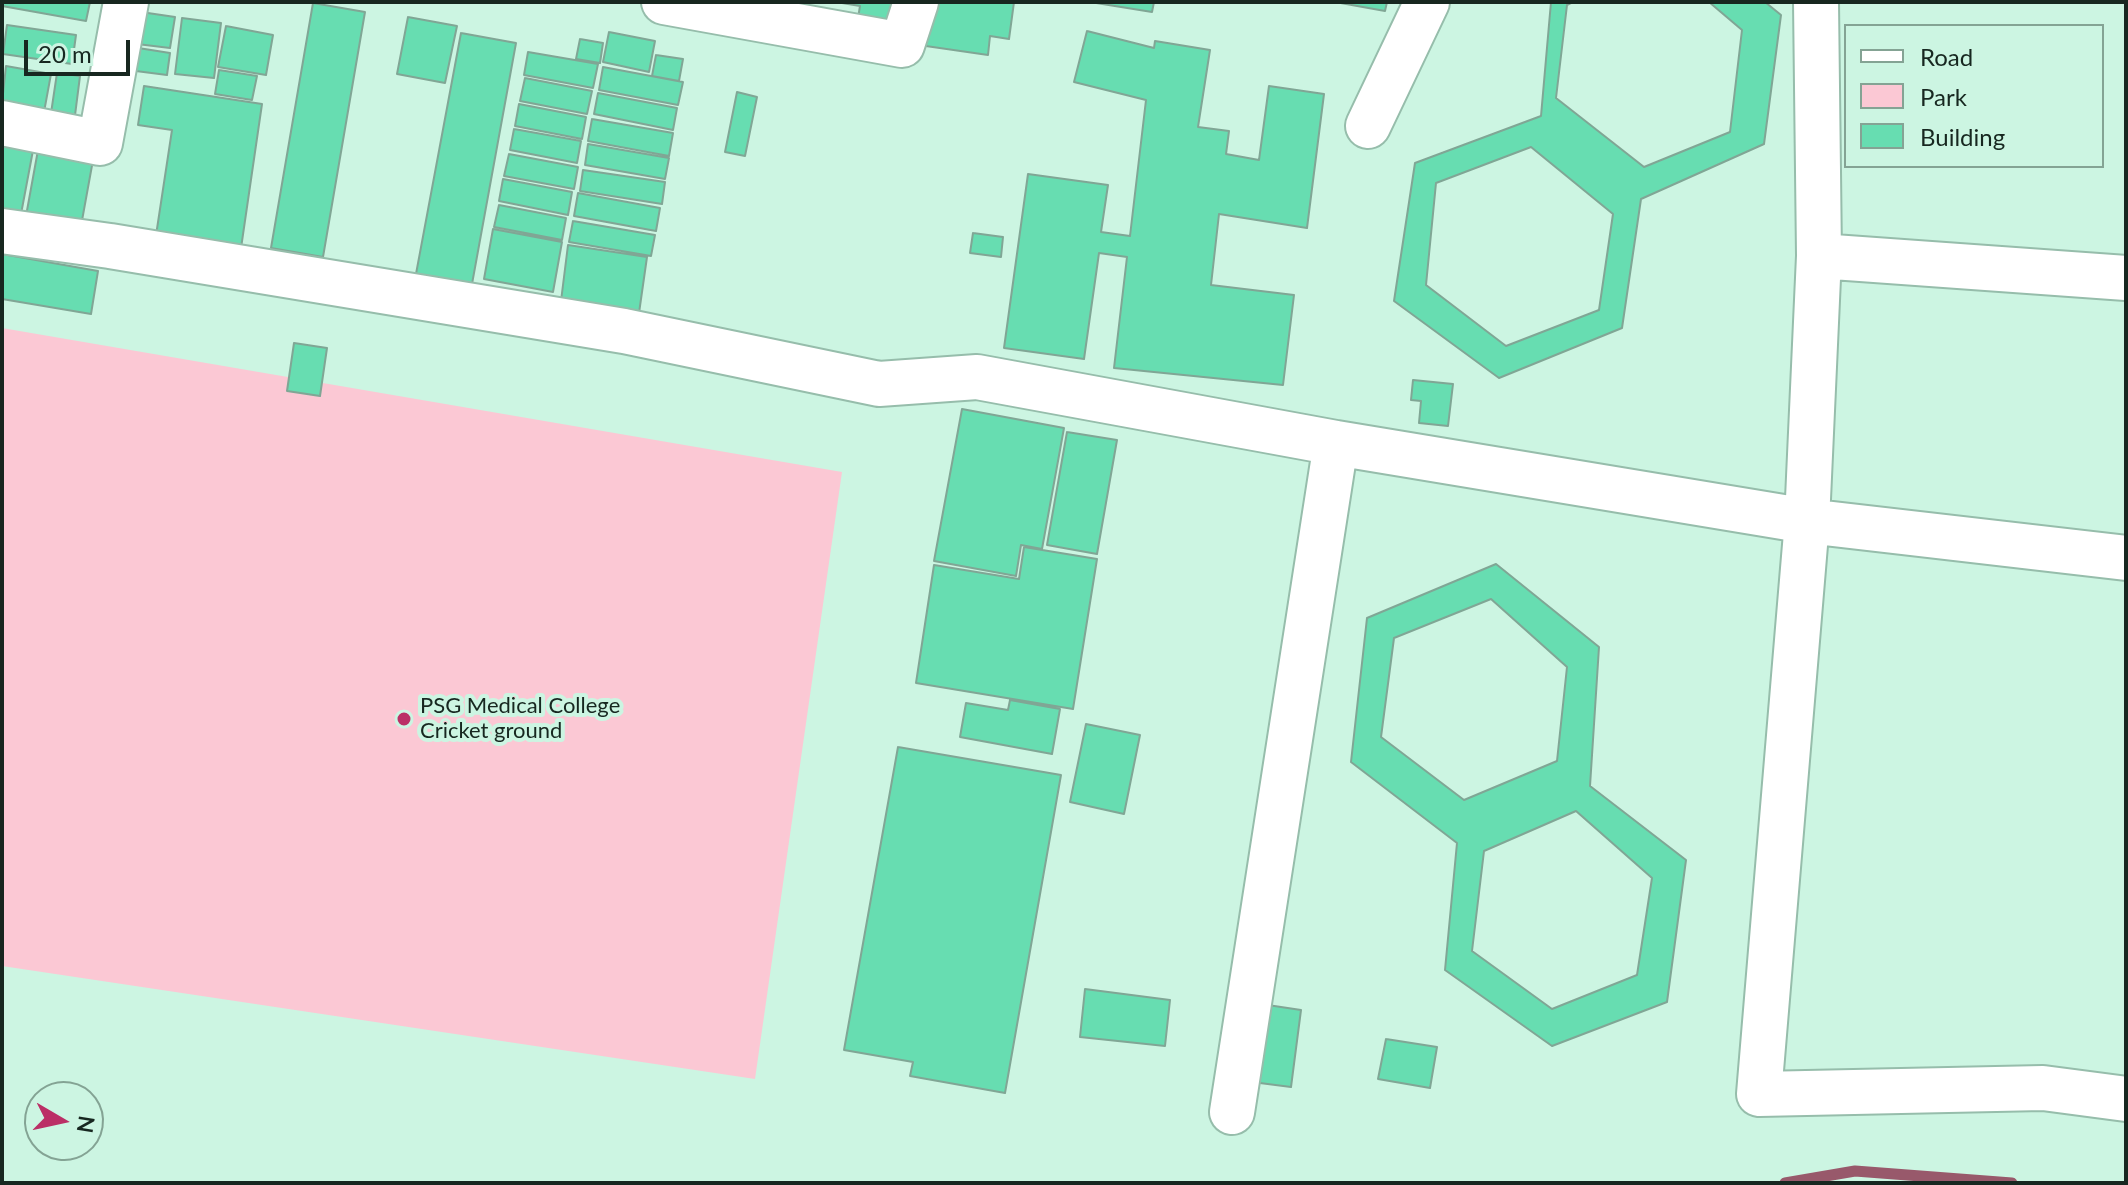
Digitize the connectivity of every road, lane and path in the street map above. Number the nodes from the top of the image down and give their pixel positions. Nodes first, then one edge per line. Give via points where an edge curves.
1 (126, 2) edge
2 (667, 2) edge
3 (916, 2) edge
4 (1427, 2) edge
5 (1816, 2) edge
6 (2, 123) edge
7 (1368, 126) dead end
8 (2, 231) edge
9 (1819, 256) junction
10 (2126, 278) edge
11 (1336, 443) junction
12 (1807, 521) junction
13 (2126, 558) edge
14 (2126, 1099) edge
15 (1232, 1112) dead end

1 - 6 street via 100,143
2 - 3 street via 902,45
4 - 7 street
5 - 9 street
8 - 11 street via 624,331 879,384 977,377
9 - 10 street
9 - 12 street
11 - 12 street
11 - 15 street
12 - 13 street
12 - 14 street via 1759,1094 2043,1088

